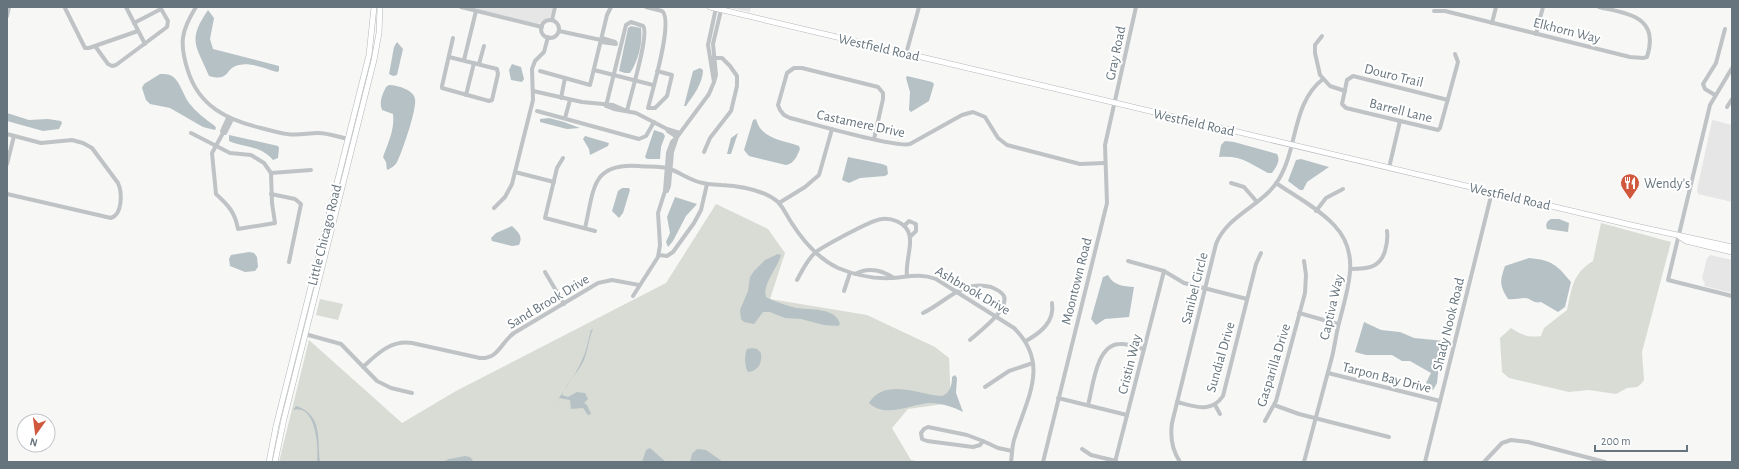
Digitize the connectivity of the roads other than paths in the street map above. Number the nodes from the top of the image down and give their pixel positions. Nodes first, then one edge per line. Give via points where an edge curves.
1 (9, 7) edge
2 (126, 7) edge
3 (196, 7) edge
4 (374, 7) edge
5 (380, 7) edge
6 (461, 7) edge
7 (555, 7) edge
8 (611, 7) edge
9 (646, 7) edge
10 (710, 7) edge
11 (919, 7) edge
12 (1136, 7) edge
13 (1496, 7) edge
14 (1543, 7) edge
15 (1598, 7) edge
16 (1620, 7) edge
17 (65, 8) dead end
18 (161, 8) edge
19 (719, 9) junction
20 (476, 10) junction
21 (1434, 11) dead end
22 (1619, 12) junction
23 (7, 16) edge
24 (552, 20) junction
25 (134, 23) junction
26 (1492, 23) junction
27 (542, 27) junction
28 (1725, 30) dead end
29 (138, 31) junction
30 (559, 31) junction
31 (1536, 34) junction
32 (1322, 36) dead end
33 (548, 37) junction
34 (453, 38) dead end
35 (601, 40) junction
36 (145, 44) junction
37 (619, 44) junction
38 (95, 46) junction
39 (484, 46) dead end
40 (906, 54) junction
41 (1455, 54) dead end
42 (449, 56) junction
43 (709, 58) junction
44 (714, 58) junction
45 (464, 60) junction
46 (474, 63) junction
47 (479, 64) junction
48 (1732, 68) edge
49 (594, 70) junction
50 (657, 71) junction
51 (540, 72) dead end
52 (614, 75) junction
53 (566, 78) junction
54 (1323, 79) junction
55 (634, 80) junction
56 (714, 82) junction
57 (653, 85) junction
58 (533, 91) junction
59 (1345, 91) junction
60 (466, 95) junction
61 (1715, 95) junction
62 (561, 98) junction
63 (1732, 99) edge
64 (570, 100) junction
65 (1448, 100) junction
66 (1115, 103) junction
67 (606, 106) junction
68 (1727, 107) dead end
69 (537, 111) dead end
70 (627, 111) junction
71 (565, 118) junction
72 (230, 119) junction
73 (1400, 121) junction
74 (654, 122) junction
75 (832, 128) junction
76 (190, 133) dead end
77 (7, 134) edge
78 (679, 135) junction
79 (14, 136) junction
80 (348, 139) junction
81 (874, 139) junction
82 (216, 145) junction
83 (1291, 145) junction
84 (704, 152) dead end
85 (563, 158) dead end
86 (1104, 162) junction
87 (7, 164) edge
88 (669, 168) junction
89 (1389, 168) junction
90 (311, 170) dead end
91 (515, 172) junction
92 (270, 174) junction
93 (554, 182) junction
94 (1232, 183) dead end
95 (1276, 183) junction
96 (707, 184) junction
97 (1343, 189) dead end
98 (1492, 192) junction
99 (7, 194) edge
100 (271, 194) junction
101 (1257, 202) junction
102 (779, 203) junction
103 (494, 208) dead end
104 (1316, 211) junction
105 (904, 226) junction
106 (585, 228) junction
107 (595, 230) dead end
108 (1387, 232) dead end
109 (1679, 236) junction
110 (910, 237) junction
111 (1732, 247) edge
112 (815, 252) junction
113 (1732, 252) edge
114 (1261, 254) dead end
115 (659, 256) junction
116 (1128, 261) dead end
117 (289, 262) dead end
118 (1304, 262) dead end
119 (1351, 269) junction
120 (1164, 271) junction
121 (545, 272) dead end
122 (853, 273) junction
123 (907, 276) junction
124 (894, 278) junction
125 (797, 280) dead end
126 (639, 286) junction
127 (1205, 288) junction
128 (844, 291) dead end
129 (956, 293) junction
130 (633, 296) dead end
131 (1732, 296) edge
132 (1247, 299) junction
133 (1052, 303) dead end
134 (564, 304) junction
135 (923, 314) dead end
136 (1300, 314) junction
137 (996, 316) junction
138 (1338, 324) junction
139 (305, 334) junction
140 (970, 340) dead end
141 (1026, 342) junction
142 (1144, 349) junction
143 (1033, 363) junction
144 (363, 366) junction
145 (1328, 373) junction
146 (985, 387) dead end
147 (412, 393) dead end
148 (1058, 398) junction
149 (1177, 402) junction
150 (1440, 402) junction
151 (1088, 405) junction
152 (1215, 405) junction
153 (1274, 405) junction
154 (1220, 414) dead end
155 (1127, 415) junction
156 (1316, 418) junction
157 (1265, 422) dead end
158 (1389, 437) dead end
159 (983, 441) junction
160 (1082, 449) dead end
161 (1012, 451) junction
162 (1599, 461) edge
163 (269, 462) edge
164 (275, 462) edge
165 (1011, 462) edge
166 (1043, 462) edge
167 (1116, 462) edge
168 (1180, 462) edge
169 (1306, 462) edge
170 (1425, 462) edge
171 (1484, 462) edge
172 (1605, 462) edge

1 - 23 street
2 - 25 street
3 - 72 street via 186,22 182,36 187,69 201,95 214,109
4 - 80 main road, Little Chicago Road via 369,55
5 - 139 main road, Little Chicago Road via 374,60
6 - 20 street
7 - 24 street
8 - 35 street
9 - 50 street via 662,11 666,18
10 - 19 main road, Westfield Road
11 - 40 street
12 - 66 street, Gray Road
13 - 26 street
14 - 31 street
15 - 22 street
16 - 22 street
17 - 38 street via 85,48
18 - 25 street
18 - 36 street via 168,25
19 - 40 main road, Westfield Road
19 - 43 street via 708,45
19 - 44 street
20 - 27 street
20 - 45 street
21 - 26 street, Elkhorn Way via 1445,11
22 - 31 street, Elkhorn Way via 1634,16 1646,26 1649,36 1647,57 1630,57
24 - 27 street via 546,21
24 - 30 street via 558,24
25 - 29 street
26 - 31 street, Elkhorn Way
27 - 33 street via 542,32
28 - 61 street via 1717,62 1703,84 1705,89
29 - 36 street
29 - 38 street
30 - 33 street via 555,36
30 - 35 street
32 - 54 street via 1315,45 1315,53
33 - 58 street via 544,52 534,63
34 - 42 street
35 - 37 street
35 - 49 street
36 - 38 street via 112,66
37 - 52 street
37 - 55 street via 628,23 644,26 643,49
39 - 47 street
40 - 66 main road, Westfield Road
41 - 65 street, Barrell Lane via 1458,62
42 - 45 street
42 - 60 street via 442,88
43 - 44 street
43 - 56 street
44 - 56 street
44 - 84 street via 722,58 730,66 736,76 737,86 731,111 710,138
45 - 46 street
46 - 47 street
46 - 60 street
47 - 60 street via 498,70 492,99
48 - 61 street
49 - 52 street
49 - 53 street via 590,85
50 - 57 street
50 - 57 street via 672,75 667,96 655,108 648,108
51 - 53 street
52 - 55 street
52 - 67 street
53 - 62 street
54 - 59 street via 1335,89
54 - 83 street, Sanibel Circle via 1311,90 1301,110
55 - 57 street
55 - 70 street
56 - 78 street via 709,94
58 - 62 street
58 - 91 street
59 - 65 street, Douro Trail via 1347,80 1353,76
59 - 73 street, Barrell Lane via 1342,103 1344,107
61 - 109 street via 1703,129
62 - 64 street
63 - 68 street
64 - 67 street
64 - 71 street
65 - 73 street, Barrell Lane via 1438,130
66 - 83 main road, Westfield Road
66 - 86 street, Moontown Road via 1105,145
67 - 70 street
69 - 71 street
70 - 74 street
71 - 74 street via 639,139 646,136
72 - 80 street via 288,134 318,133
72 - 82 street via 225,133
73 - 89 street
74 - 78 street
75 - 81 street, Castamere Drive
75 - 81 street, Castamere Drive via 787,118 782,113 778,105 786,75 791,69 802,68 881,90 883,104
75 - 102 street via 819,175 805,188
76 - 82 street
77 - 79 street
78 - 88 street
79 - 87 street
79 - 99 street via 41,143 72,140 92,148 121,189 121,198 117,214 107,218
80 - 163 main road, Little Chicago Road
81 - 86 street, Castamere Drive via 907,145 962,115 973,112 985,117 998,138 1007,146 1080,164
82 - 92 street via 234,154 255,157 264,163
82 - 100 street via 212,156 216,194 231,208 238,229 274,223
83 - 89 main road, Westfield Road
83 - 95 street, Sanibel Circle via 1285,168
85 - 93 street via 557,168
86 - 148 street, Moontown Road via 1107,203
88 - 96 street, Ashbrook Drive via 694,181
88 - 106 street via 628,165 607,170 596,184
88 - 115 street via 669,186 658,213
89 - 98 main road, Westfield Road
90 - 92 street
91 - 93 street
91 - 103 street via 508,193
92 - 100 street
93 - 106 street via 545,218
94 - 101 street via 1244,187
95 - 101 street, Sanibel Circle
95 - 104 street, Captiva Way
96 - 102 street, Ashbrook Drive via 758,192
96 - 115 street via 701,210 694,222 673,252 667,256
97 - 104 street via 1326,198
98 - 109 main road, Westfield Road
98 - 150 street, Shady Nook Road
100 - 117 street via 295,199 302,207
101 - 127 street, Sanibel Circle via 1227,226 1220,235
102 - 112 street, Ashbrook Drive via 799,235
104 - 119 street, Captiva Way via 1343,237
105 - 110 street
105 - 110 street via 909,221 916,224 916,232
105 - 112 street via 888,219 877,220
106 - 107 street
108 - 119 street via 1387,241 1379,263 1368,269
109 - 111 main road, Westfield Road
109 - 113 main road, Westfield Road via 1686,241
109 - 131 street via 1668,280
110 - 123 street
112 - 122 street, Ashbrook Drive via 831,264
112 - 125 street
114 - 132 street, Sundial Drive
115 - 126 street
116 - 120 street
118 - 136 street, Gasparilla Drive via 1306,284
119 - 138 street, Captiva Way
120 - 127 street via 1180,282
120 - 142 street, Cristin Way
121 - 134 street
122 - 124 street, Ashbrook Drive via 874,278
122 - 124 street via 872,270
122 - 128 street
123 - 124 street, Ashbrook Drive
123 - 129 street, Ashbrook Drive via 931,277
126 - 130 street
126 - 134 street, Sand Brook Drive via 607,280
127 - 132 street
127 - 149 street, Sanibel Circle
129 - 135 street
129 - 137 street, Ashbrook Drive
129 - 137 street via 974,285 998,290 1004,296 1005,302
132 - 152 street, Sundial Drive via 1224,392
133 - 141 street via 1053,311 1049,321 1040,332
134 - 144 street, Sand Brook Drive via 514,333 498,352 488,358 407,342 388,346
136 - 138 street
136 - 153 street, Gasparilla Drive
137 - 140 street
137 - 141 street, Ashbrook Drive via 1014,328
138 - 145 street, Captiva Way
139 - 144 street via 342,344
139 - 164 main road, Little Chicago Road
141 - 143 street, Ashbrook Drive
142 - 151 street via 1120,344 1112,345 1104,351
142 - 155 street, Cristin Way
143 - 146 street via 1009,371
143 - 161 street, Ashbrook Drive via 1032,390
144 - 147 street via 381,384
145 - 150 street, Tarpon Bay Drive
145 - 156 street, Captiva Way
148 - 151 street
148 - 166 street, Moontown Road
149 - 152 street, Sundial Drive via 1202,408
149 - 168 street, Sanibel Circle via 1171,433
150 - 170 street, Shady Nook Road
151 - 155 street
152 - 154 street
153 - 156 street
153 - 157 street, Gasparilla Drive
155 - 167 street, Cristin Way
156 - 158 street
156 - 169 street, Captiva Way
159 - 159 street via 928,427 921,433 924,441 969,447 978,446
159 - 161 street
160 - 167 street via 1091,455
161 - 165 street, Ashbrook Drive
162 - 171 street via 1528,442 1511,440 1502,443
162 - 172 street

